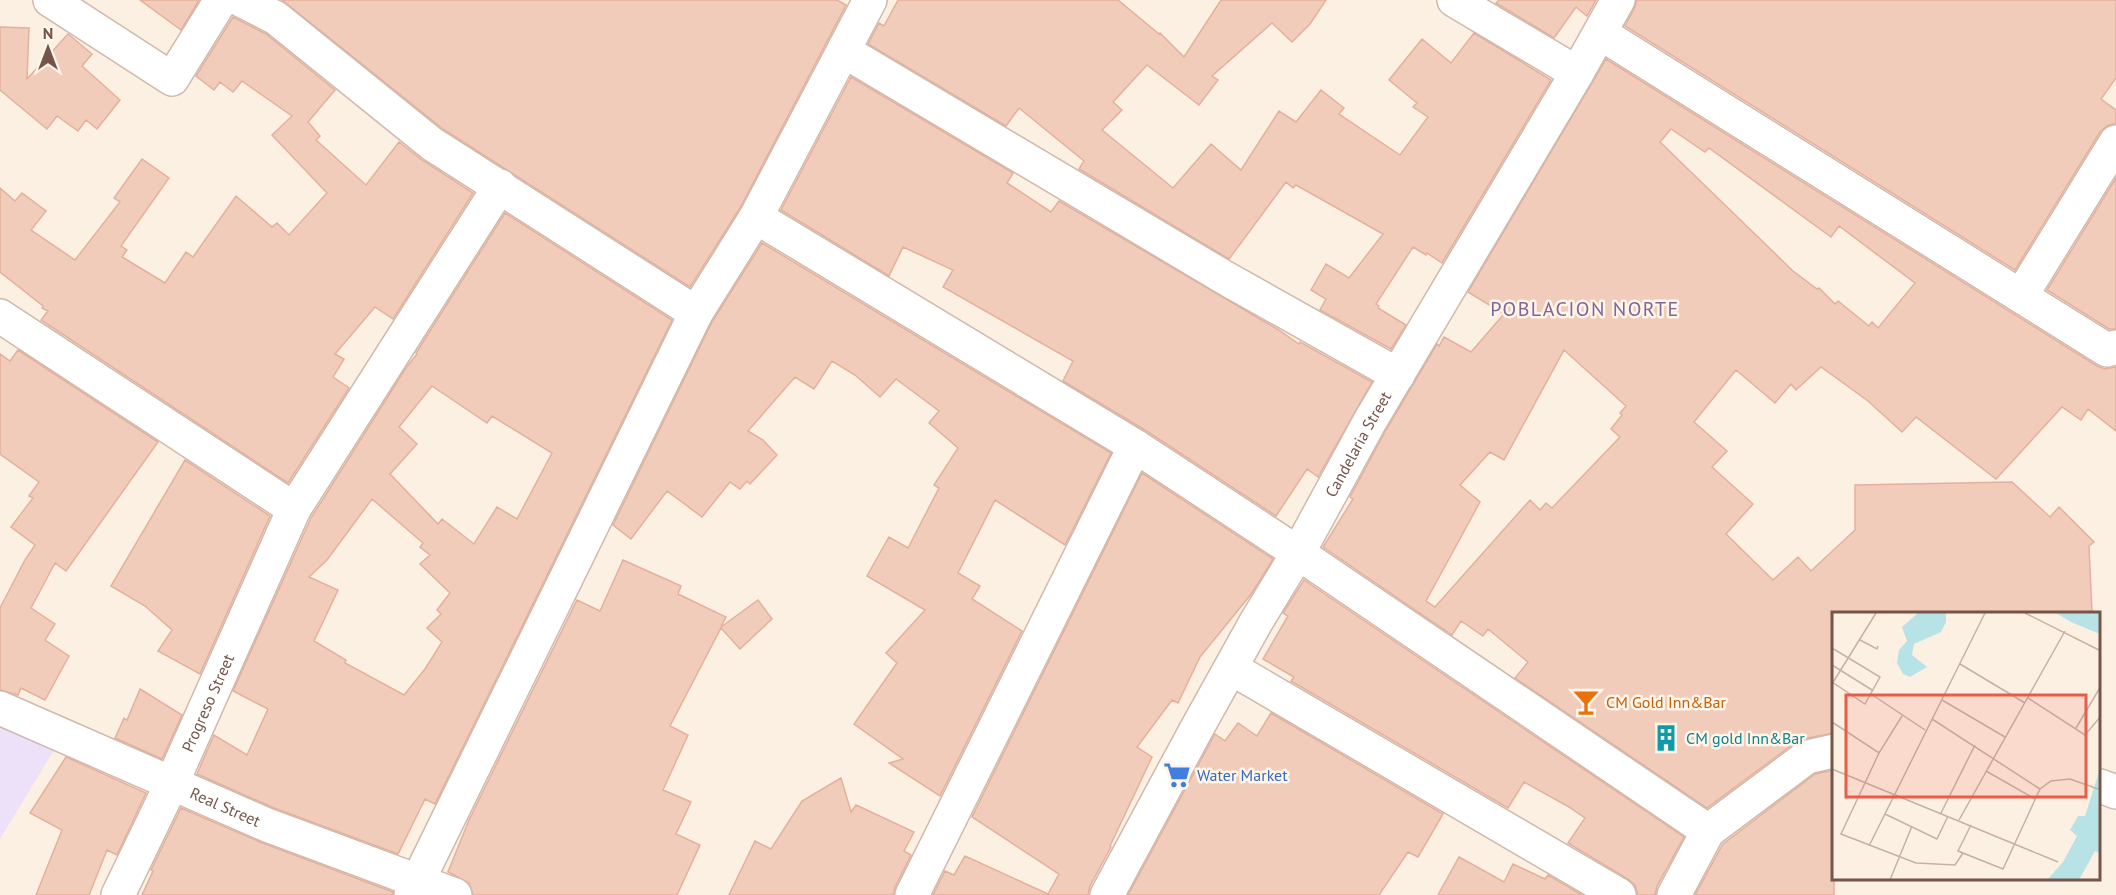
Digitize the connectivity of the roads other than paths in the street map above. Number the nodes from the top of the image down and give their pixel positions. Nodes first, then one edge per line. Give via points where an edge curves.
1 (51, 0) edge
2 (221, 0) edge
3 (241, 0) edge
4 (870, 0) edge
5 (1454, 0) edge
6 (1618, 0) edge
7 (1600, 33) junction
8 (844, 51) junction
9 (1577, 73) junction
10 (2116, 142) edge
11 (500, 186) junction
12 (756, 217) junction
13 (2021, 296) junction
14 (696, 313) junction
15 (0, 316) edge
16 (2116, 347) edge
17 (1398, 375) junction
18 (1135, 446) junction
19 (294, 508) junction
20 (1298, 553) junction
21 (1231, 668) junction
22 (0, 708) edge
23 (1832, 751) edge
24 (171, 785) junction
25 (2101, 786) edge
26 (2116, 792) edge
27 (1708, 831) junction
28 (414, 888) edge
29 (117, 895) edge
30 (455, 895) edge
31 (912, 895) edge
32 (1107, 895) edge
33 (1619, 895) edge
34 (1674, 895) edge

1 - 2 street via 172,80
3 - 11 street via 276,18 432,144
4 - 8 street
5 - 9 street
6 - 7 street, Candelaria Street
7 - 9 street, Candelaria Street
7 - 13 street
8 - 12 street
8 - 17 street via 1227,279
9 - 17 street, Candelaria Street
10 - 13 street
11 - 14 street
11 - 19 street, Progreso Street
12 - 14 street
12 - 18 street
13 - 16 street via 2107,350
14 - 28 street
15 - 19 street
17 - 20 street, Candelaria Street
18 - 20 street
18 - 31 street
19 - 24 street, Progreso Street
20 - 21 street, Candelaria Street
20 - 27 street
21 - 32 street, Candelaria Street
21 - 33 street
22 - 24 street, Real Street
23 - 27 street via 1806,757
24 - 28 street, Real Street
24 - 29 street, Progreso Street
25 - 26 street
27 - 34 street
28 - 30 street, Real Street

